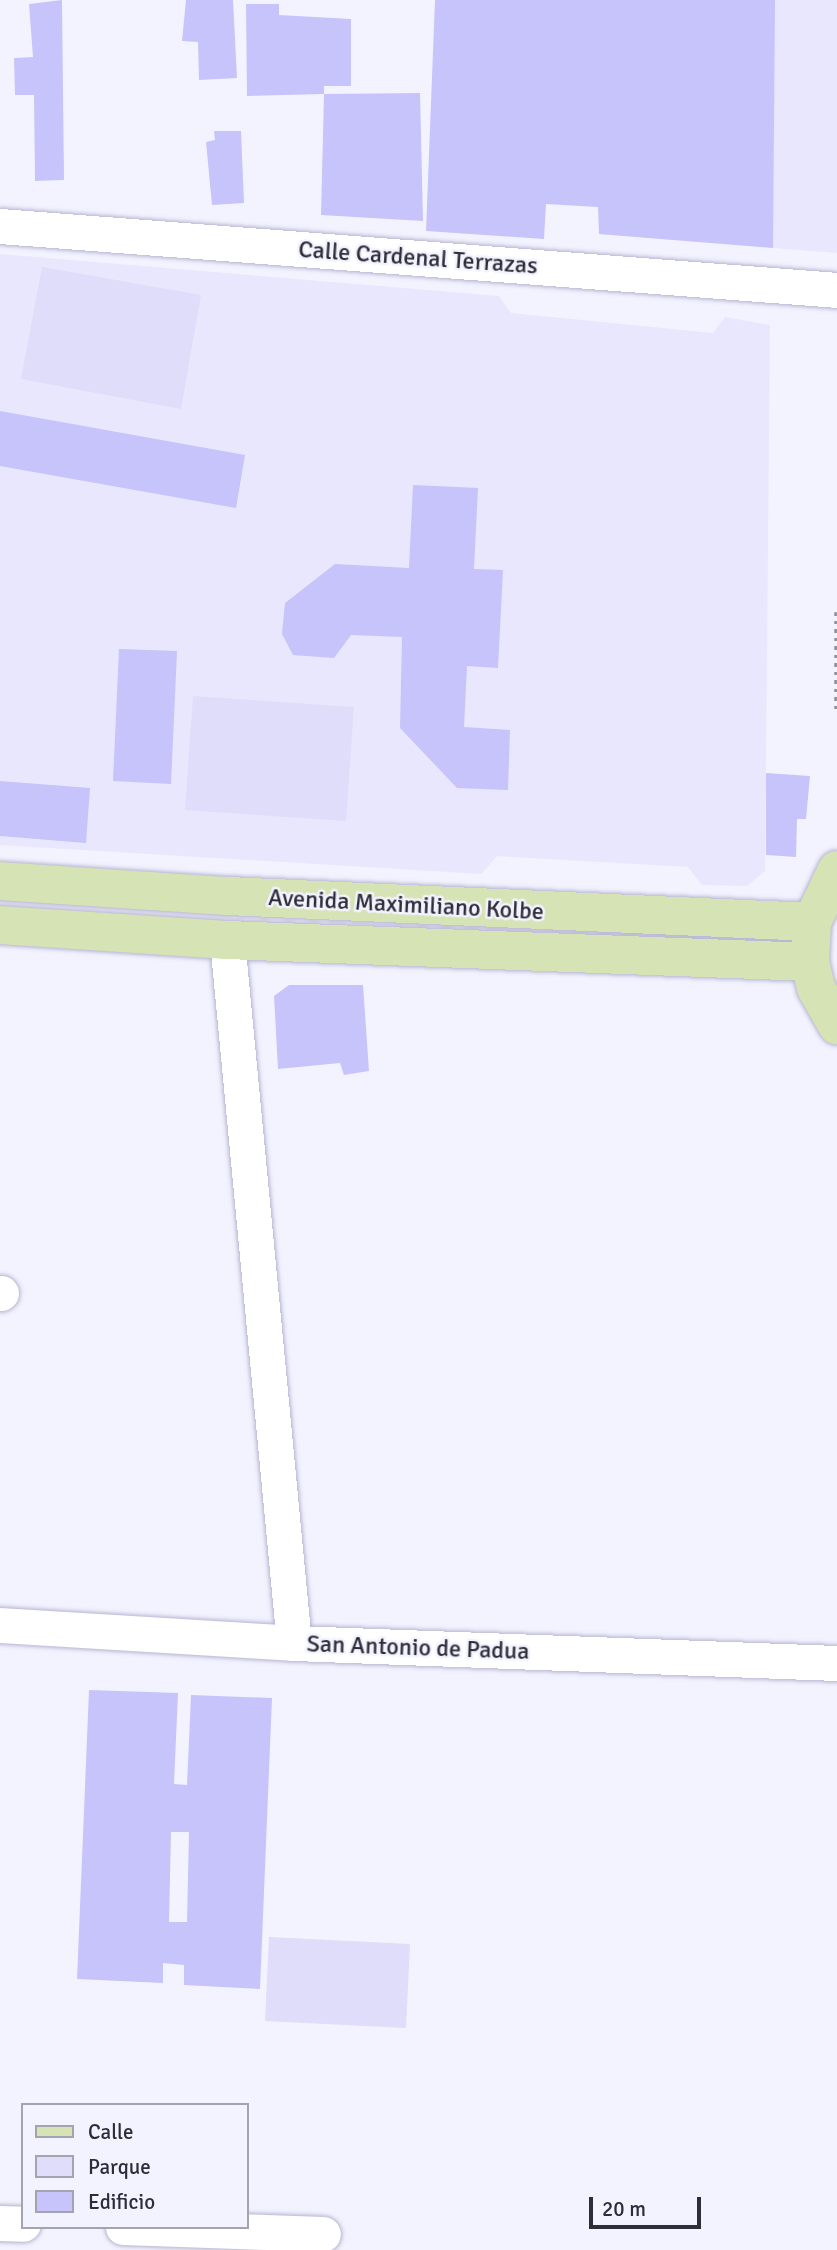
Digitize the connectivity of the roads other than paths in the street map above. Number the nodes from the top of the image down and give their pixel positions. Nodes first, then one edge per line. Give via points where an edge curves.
1 (0, 226) edge
2 (837, 290) edge
3 (837, 870) edge
4 (0, 881) edge
5 (812, 922) junction
6 (0, 926) edge
7 (227, 940) junction
8 (810, 962) junction
9 (837, 1025) edge
10 (0, 1625) edge
11 (294, 1643) junction
12 (837, 1663) edge
13 (0, 2223) edge
14 (21, 2224) edge
15 (180, 2229) edge
16 (323, 2234) dead end

1 - 2 street, Calle Cardenal Terrazas
3 - 5 main road
4 - 5 main road, Avenida Maximiliano Kolbe
5 - 8 main road
6 - 7 main road, Avenida Maximiliano Kolbe
7 - 8 main road, Avenida Maximiliano Kolbe
7 - 11 street
8 - 9 main road via 816,988
10 - 11 street, San Antonio de Padua
11 - 12 street, San Antonio de Padua
13 - 14 street
15 - 16 street

